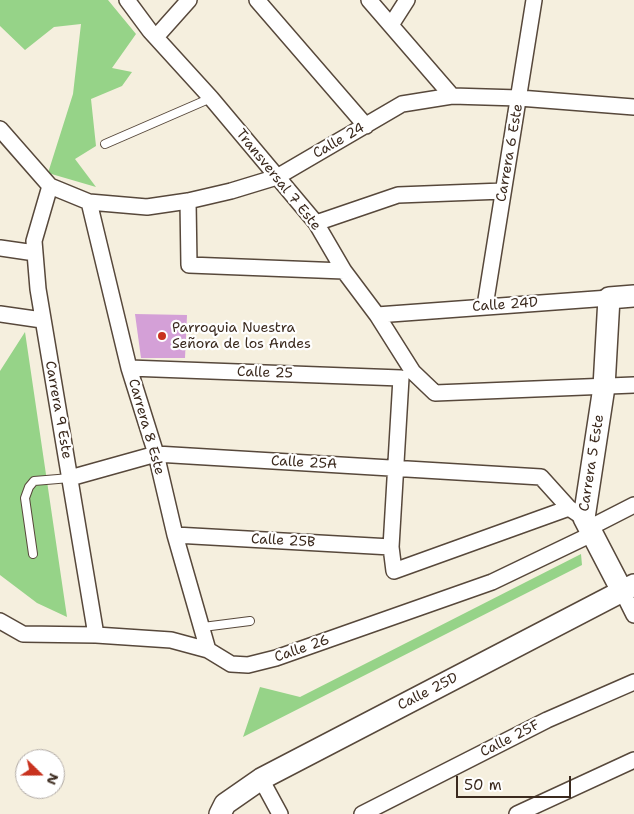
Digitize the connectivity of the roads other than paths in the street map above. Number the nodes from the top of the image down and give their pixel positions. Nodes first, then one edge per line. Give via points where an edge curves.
1 (127, 0) edge
2 (189, 0) edge
3 (257, 0) edge
4 (369, 0) edge
5 (407, 0) edge
6 (534, 0) edge
7 (392, 25) junction
8 (156, 37) junction
9 (452, 96) junction
10 (211, 98) junction
11 (519, 98) junction
12 (634, 107) edge
13 (366, 126) junction
14 (0, 129) edge
15 (105, 144) dead end
16 (277, 177) junction
17 (50, 186) junction
18 (503, 191) junction
19 (188, 201) junction
20 (89, 202) junction
21 (316, 223) junction
22 (0, 248) edge
23 (35, 253) junction
24 (344, 271) junction
25 (634, 296) edge
26 (609, 298) junction
27 (485, 306) junction
28 (0, 314) edge
29 (377, 315) junction
30 (42, 320) junction
31 (129, 368) junction
32 (407, 375) junction
33 (634, 385) edge
34 (604, 386) junction
35 (156, 454) junction
36 (394, 468) junction
37 (70, 478) junction
38 (634, 505) edge
39 (583, 522) junction
40 (175, 534) junction
41 (391, 547) junction
42 (33, 554) dead end
43 (628, 588) edge
44 (634, 615) edge
45 (0, 621) edge
46 (250, 621) dead end
47 (203, 627) junction
48 (96, 635) junction
49 (208, 650) junction
50 (634, 682) edge
51 (634, 760) edge
52 (261, 779) junction
53 (222, 809) edge
54 (280, 814) edge
55 (362, 814) edge
56 (517, 814) edge

1 - 8 street, Transversal 7 Este
2 - 8 street
3 - 13 street
4 - 7 street
5 - 7 street
6 - 11 street, Carrera 6 Este
7 - 9 street
8 - 10 street, Transversal 7 Este
9 - 11 street, Calle 24
9 - 13 street, Calle 24 via 402,104
10 - 15 lane
10 - 16 street, Transversal 7 Este
11 - 12 street, Calle 24
11 - 18 street, Carrera 6 Este
13 - 16 street, Calle 24
14 - 17 street
16 - 19 street, Calle 24 via 231,192
16 - 21 street, Transversal 7 Este
17 - 20 street, Calle 24
17 - 23 street, Carrera 9 Este via 34,241
18 - 21 street via 398,195
18 - 27 street, Carrera 6 Este
19 - 20 street, Calle 24 via 147,207
19 - 24 street via 189,265
20 - 31 street, Carrera 8 Este
21 - 24 street, Transversal 7 Este
22 - 23 street
23 - 30 street, Carrera 9 Este
24 - 29 street, Transversal 7 Este
25 - 26 main road, Calle 24D
26 - 27 street, Calle 24D
26 - 34 main road, Carrera 5 Este
27 - 29 street, Calle 24D
28 - 30 street
29 - 32 street, Transversal 7 Este
30 - 37 street, Carrera 9 Este
31 - 32 street, Calle 25
31 - 35 street, Carrera 8 Este
32 - 34 street, Transversal 7 Este via 435,393
32 - 36 street
33 - 34 street
34 - 39 main road, Carrera 5 Este
35 - 36 street, Calle 25A
35 - 37 street, Calle 25A
35 - 40 street, Carrera 8 Este
36 - 39 street, Calle 25A via 541,477
36 - 41 street
37 - 42 lane via 34,481 29,487 25,498
37 - 48 street, Carrera 9 Este
38 - 39 street
39 - 41 street via 394,571
39 - 43 main road
39 - 49 street, Calle 26 via 492,582 276,658 248,665 231,664
40 - 41 street, Calle 25B
40 - 47 street, Carrera 8 Este
43 - 44 street
43 - 52 main road, Calle 25D
45 - 48 street, Calle 26 via 23,634
46 - 47 lane
47 - 49 street, Carrera 8 Este
48 - 49 street, Calle 26 via 171,640
50 - 55 street, Calle 25F via 546,720
51 - 56 street
52 - 53 main road, Calle 25D
52 - 54 street

